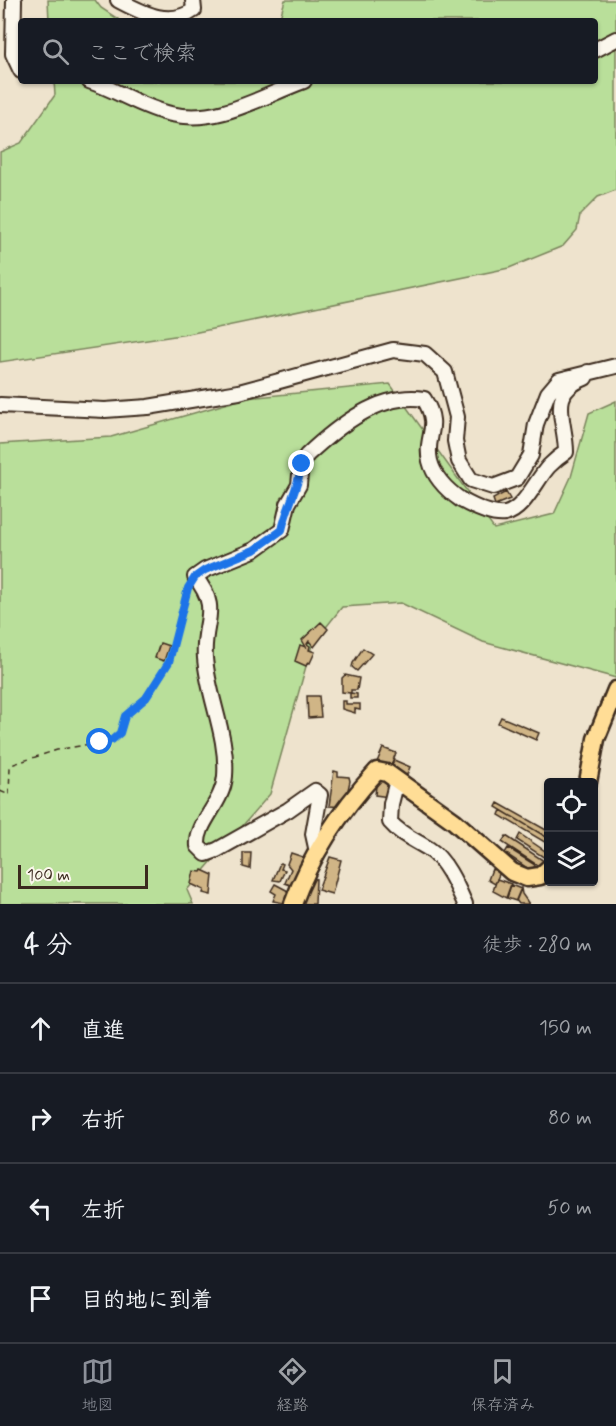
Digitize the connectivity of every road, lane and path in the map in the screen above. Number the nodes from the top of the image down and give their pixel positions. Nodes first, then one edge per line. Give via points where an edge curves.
1 (14, 0) edge
2 (118, 0) edge
3 (193, 0) edge
4 (161, 18) edge
5 (181, 18) edge
6 (616, 39) edge
7 (598, 48) edge
8 (18, 65) edge
9 (96, 84) edge
10 (297, 84) edge
11 (616, 366) edge
12 (588, 372) junction
13 (0, 405) edge
14 (195, 577) junction
15 (616, 690) edge
16 (588, 778) edge
17 (397, 780) junction
18 (0, 791) edge
19 (316, 852) junction
20 (544, 873) edge
21 (293, 904) edge
22 (465, 904) edge

1 - 8 street via 13,54
2 - 4 street
3 - 5 street via 194,10
6 - 7 street
9 - 10 street via 170,114 201,117 232,110
11 - 12 street
12 - 13 street via 559,380 548,393 536,424 531,455 517,478 493,487 471,480 459,461 455,441 457,417 445,372 425,354 393,350 239,392 148,407 105,410
12 - 14 street via 561,398 559,413 566,432 566,452 550,465 517,508 505,514 485,510 441,484 430,462 434,428 431,410 424,399 406,396 374,405 307,455 282,530 254,550
14 - 18 path via 188,588 169,662 146,698 125,716 120,733 112,740 57,750 14,764 10,767 9,795
14 - 19 street via 208,593 211,610 205,659 225,776 222,794 197,836 198,846 206,854 217,850 315,791 320,795 313,834
15 - 16 main road via 596,739
17 - 19 main road via 377,771
17 - 20 main road via 454,821 512,872 527,878
17 - 22 street via 390,822 431,850 454,880
19 - 21 main road

